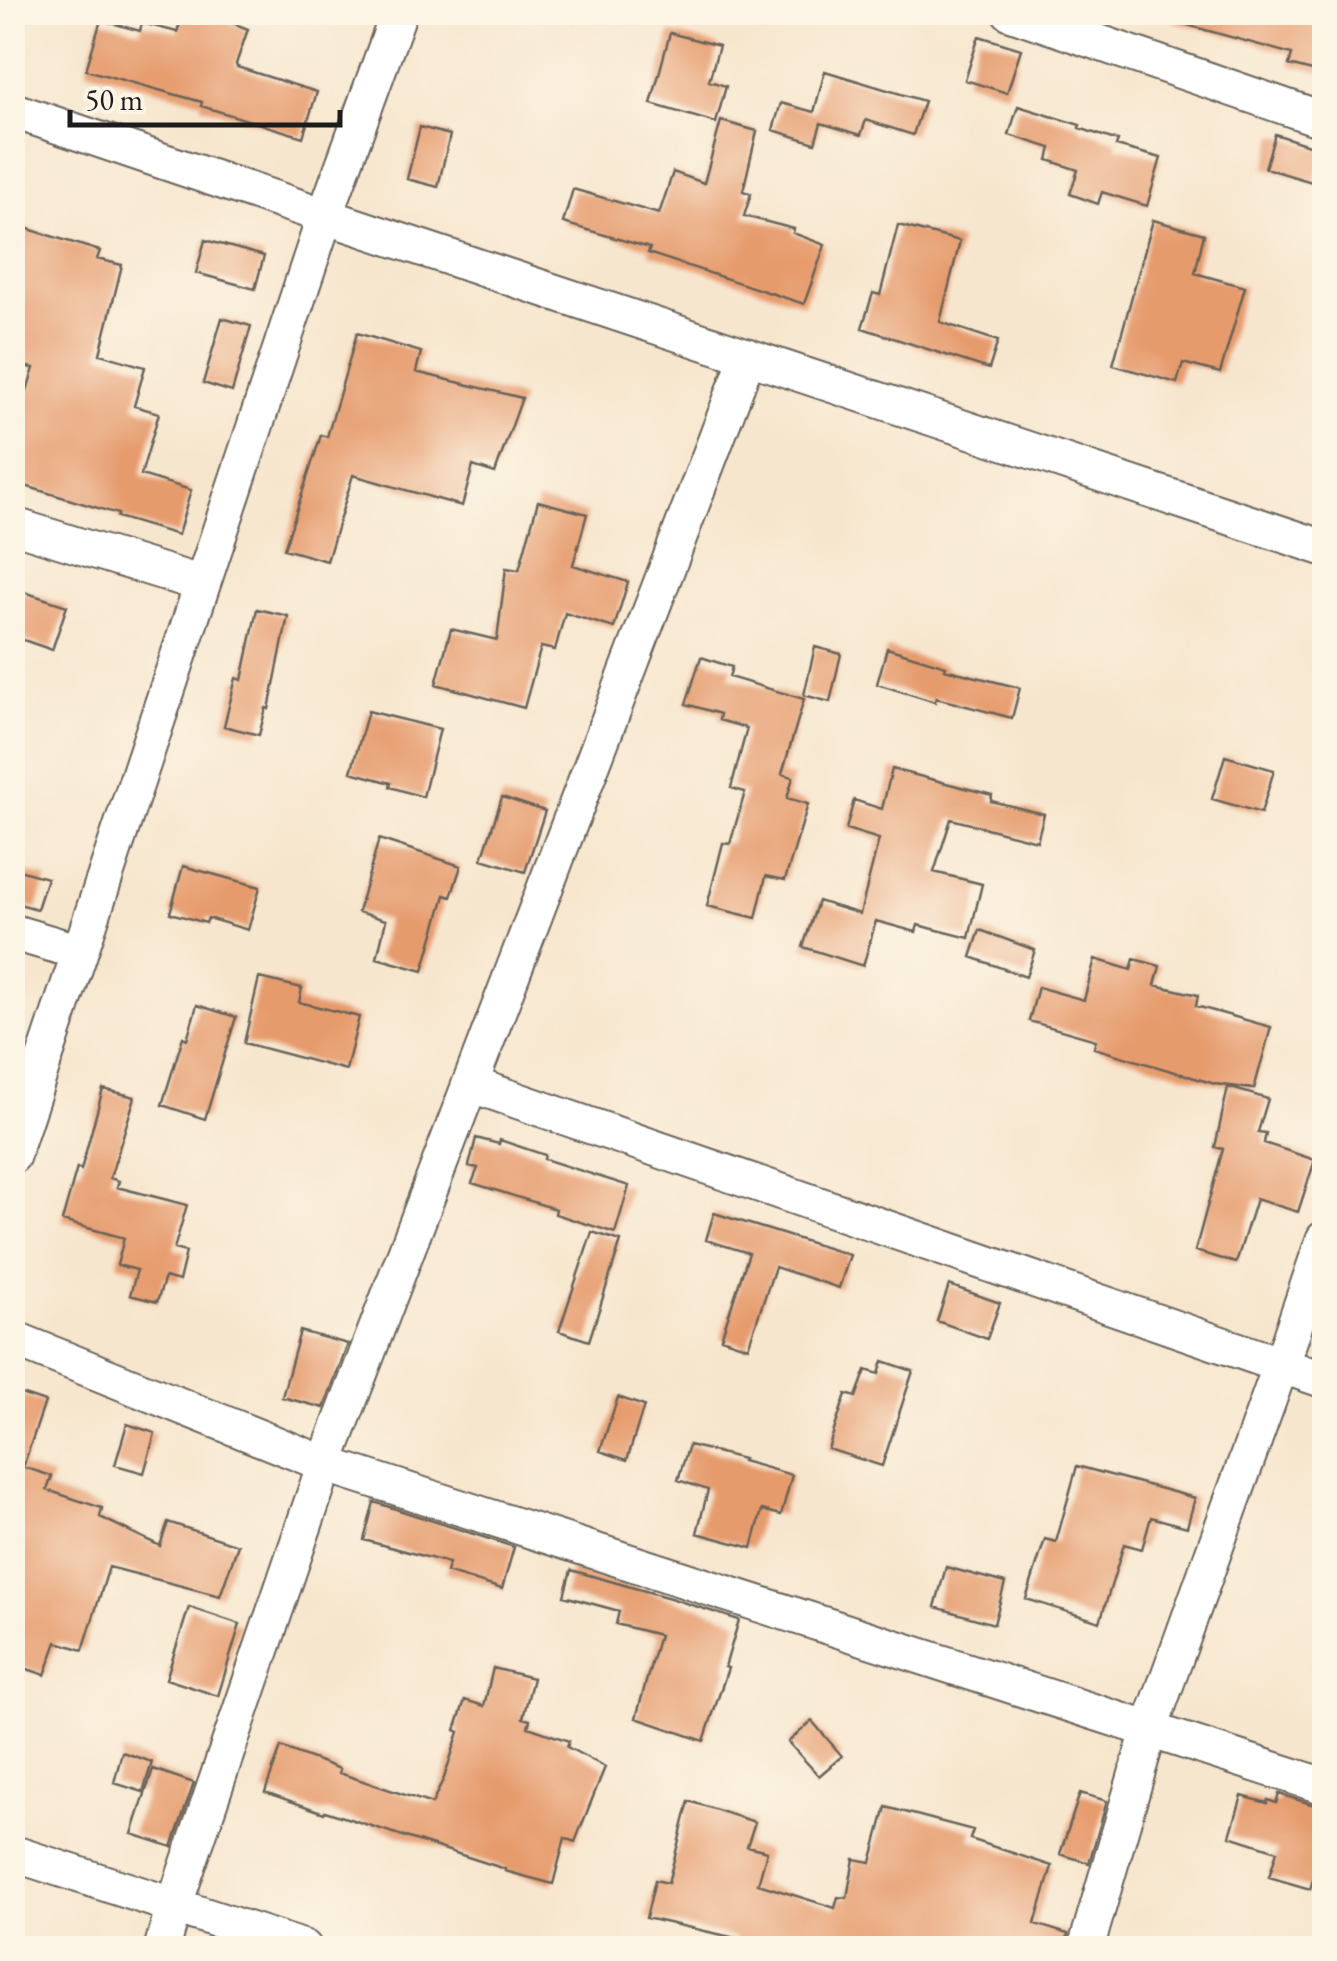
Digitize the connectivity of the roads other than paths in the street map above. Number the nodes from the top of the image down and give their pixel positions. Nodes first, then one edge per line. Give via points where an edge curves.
1 (399, 12) edge
2 (1010, 12) edge
3 (12, 110) edge
4 (1324, 120) edge
5 (325, 216) junction
6 (748, 356) junction
7 (12, 525) edge
8 (1324, 548) edge
9 (202, 584) junction
10 (12, 932) edge
11 (79, 952) junction
12 (470, 1084) junction
13 (12, 1156) edge
14 (1324, 1238) edge
15 (12, 1338) edge
16 (1282, 1365) junction
17 (1324, 1380) edge
18 (326, 1464) junction
19 (1150, 1728) junction
20 (1324, 1786) edge
21 (12, 1854) edge
22 (174, 1906) junction
23 (162, 1948) edge
24 (304, 1948) edge
25 (1086, 1948) edge

1 - 5 street
2 - 4 street
3 - 5 street
5 - 6 street
5 - 9 street
6 - 8 street
6 - 12 street
7 - 9 street
9 - 11 street
10 - 11 street
11 - 13 street
12 - 16 street
12 - 18 street
14 - 16 street
15 - 18 street
16 - 17 street
16 - 19 street
18 - 19 street
18 - 22 street
19 - 20 street
19 - 25 street
21 - 22 street
22 - 23 street
22 - 24 street

